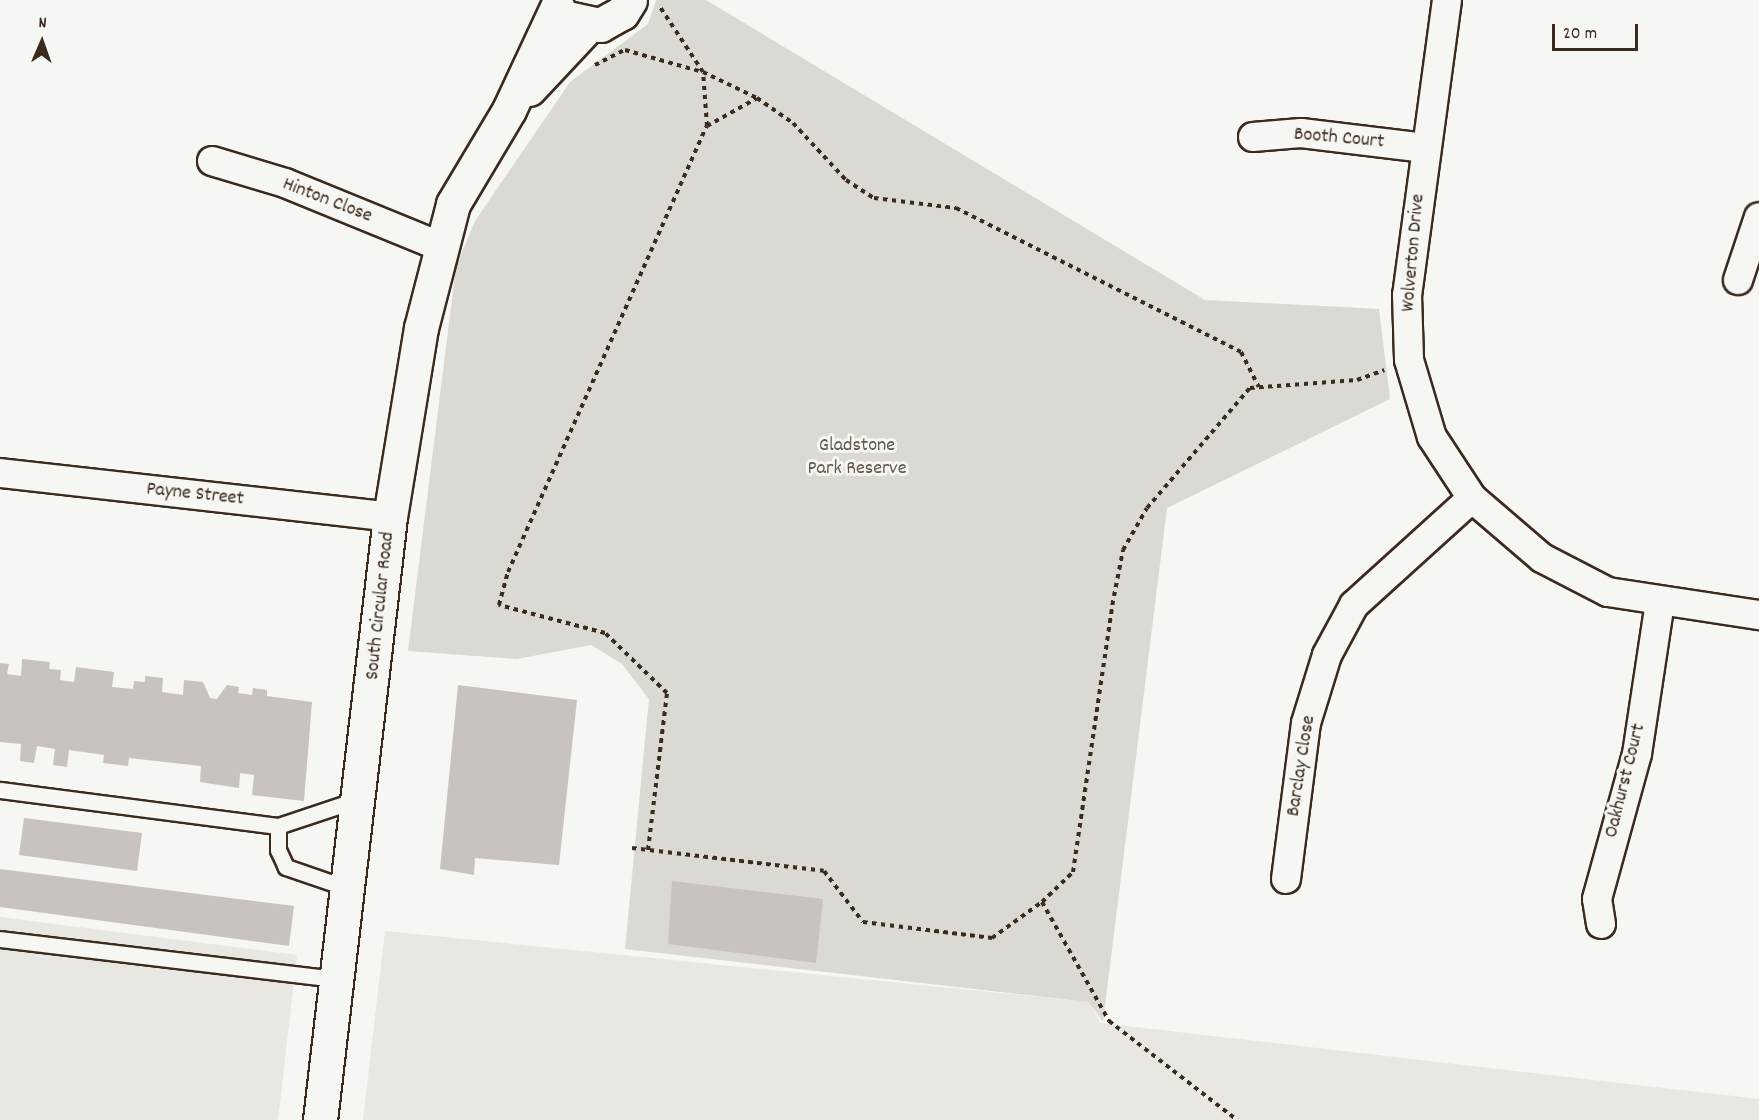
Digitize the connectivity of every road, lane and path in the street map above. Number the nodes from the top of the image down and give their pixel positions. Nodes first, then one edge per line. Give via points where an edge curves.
1 (630, 0) edge
2 (658, 0) edge
3 (1447, 0) edge
4 (554, 2) edge
5 (588, 26) junction
6 (583, 72) dead end
7 (703, 72) junction
8 (757, 98) junction
9 (509, 110) junction
10 (707, 126) junction
11 (1253, 138) dead end
12 (1425, 148) junction
13 (212, 161) dead end
14 (1759, 217) edge
15 (439, 246) junction
16 (1738, 280) dead end
17 (1409, 360) junction
18 (1259, 387) junction
19 (0, 474) edge
20 (1472, 498) junction
21 (390, 517) junction
22 (1660, 602) junction
23 (1759, 615) edge
24 (0, 790) edge
25 (359, 799) junction
26 (278, 826) junction
27 (632, 848) dead end
28 (648, 850) junction
29 (1286, 879) dead end
30 (347, 888) junction
31 (1042, 902) junction
32 (1601, 924) dead end
33 (0, 939) edge
34 (337, 979) junction
35 (320, 1120) edge
36 (1237, 1120) edge

1 - 5 street via 613,21
2 - 7 path via 662,15
3 - 12 street, Wolverton Drive
4 - 5 street
4 - 9 street, South Circular Road
5 - 9 street, South Circular Road
6 - 7 path via 625,50
7 - 8 path
7 - 10 path
8 - 10 path
8 - 18 path via 794,123 846,180 874,198 956,208 1241,352
9 - 15 street, South Circular Road via 453,204
10 - 28 path via 508,572 500,605 605,633 667,693
11 - 12 street, Booth Court via 1301,133
12 - 17 street, Wolverton Drive via 1407,295
13 - 15 street, Hinton Close via 285,183
14 - 16 street
15 - 21 street, South Circular Road
17 - 18 path via 1357,380
17 - 20 street, Wolverton Drive via 1432,437
18 - 31 path via 1250,388 1147,508 1123,550 1073,872
19 - 21 street, Payne Street
20 - 22 street, Wolverton Drive via 1542,558 1608,592
20 - 29 street, Barclay Close via 1354,605 1328,655 1306,723
21 - 25 street, South Circular Road
22 - 23 street, Wolverton Drive
22 - 32 street, Oakhurst Court via 1637,753 1597,899
24 - 26 lane
25 - 26 lane
25 - 30 street, South Circular Road
26 - 30 lane via 278,850 286,867
27 - 28 path
28 - 31 path via 824,871 852,911 873,925 992,938
30 - 34 street, South Circular Road
31 - 36 path via 1109,1021
33 - 34 lane
34 - 35 street, South Circular Road

